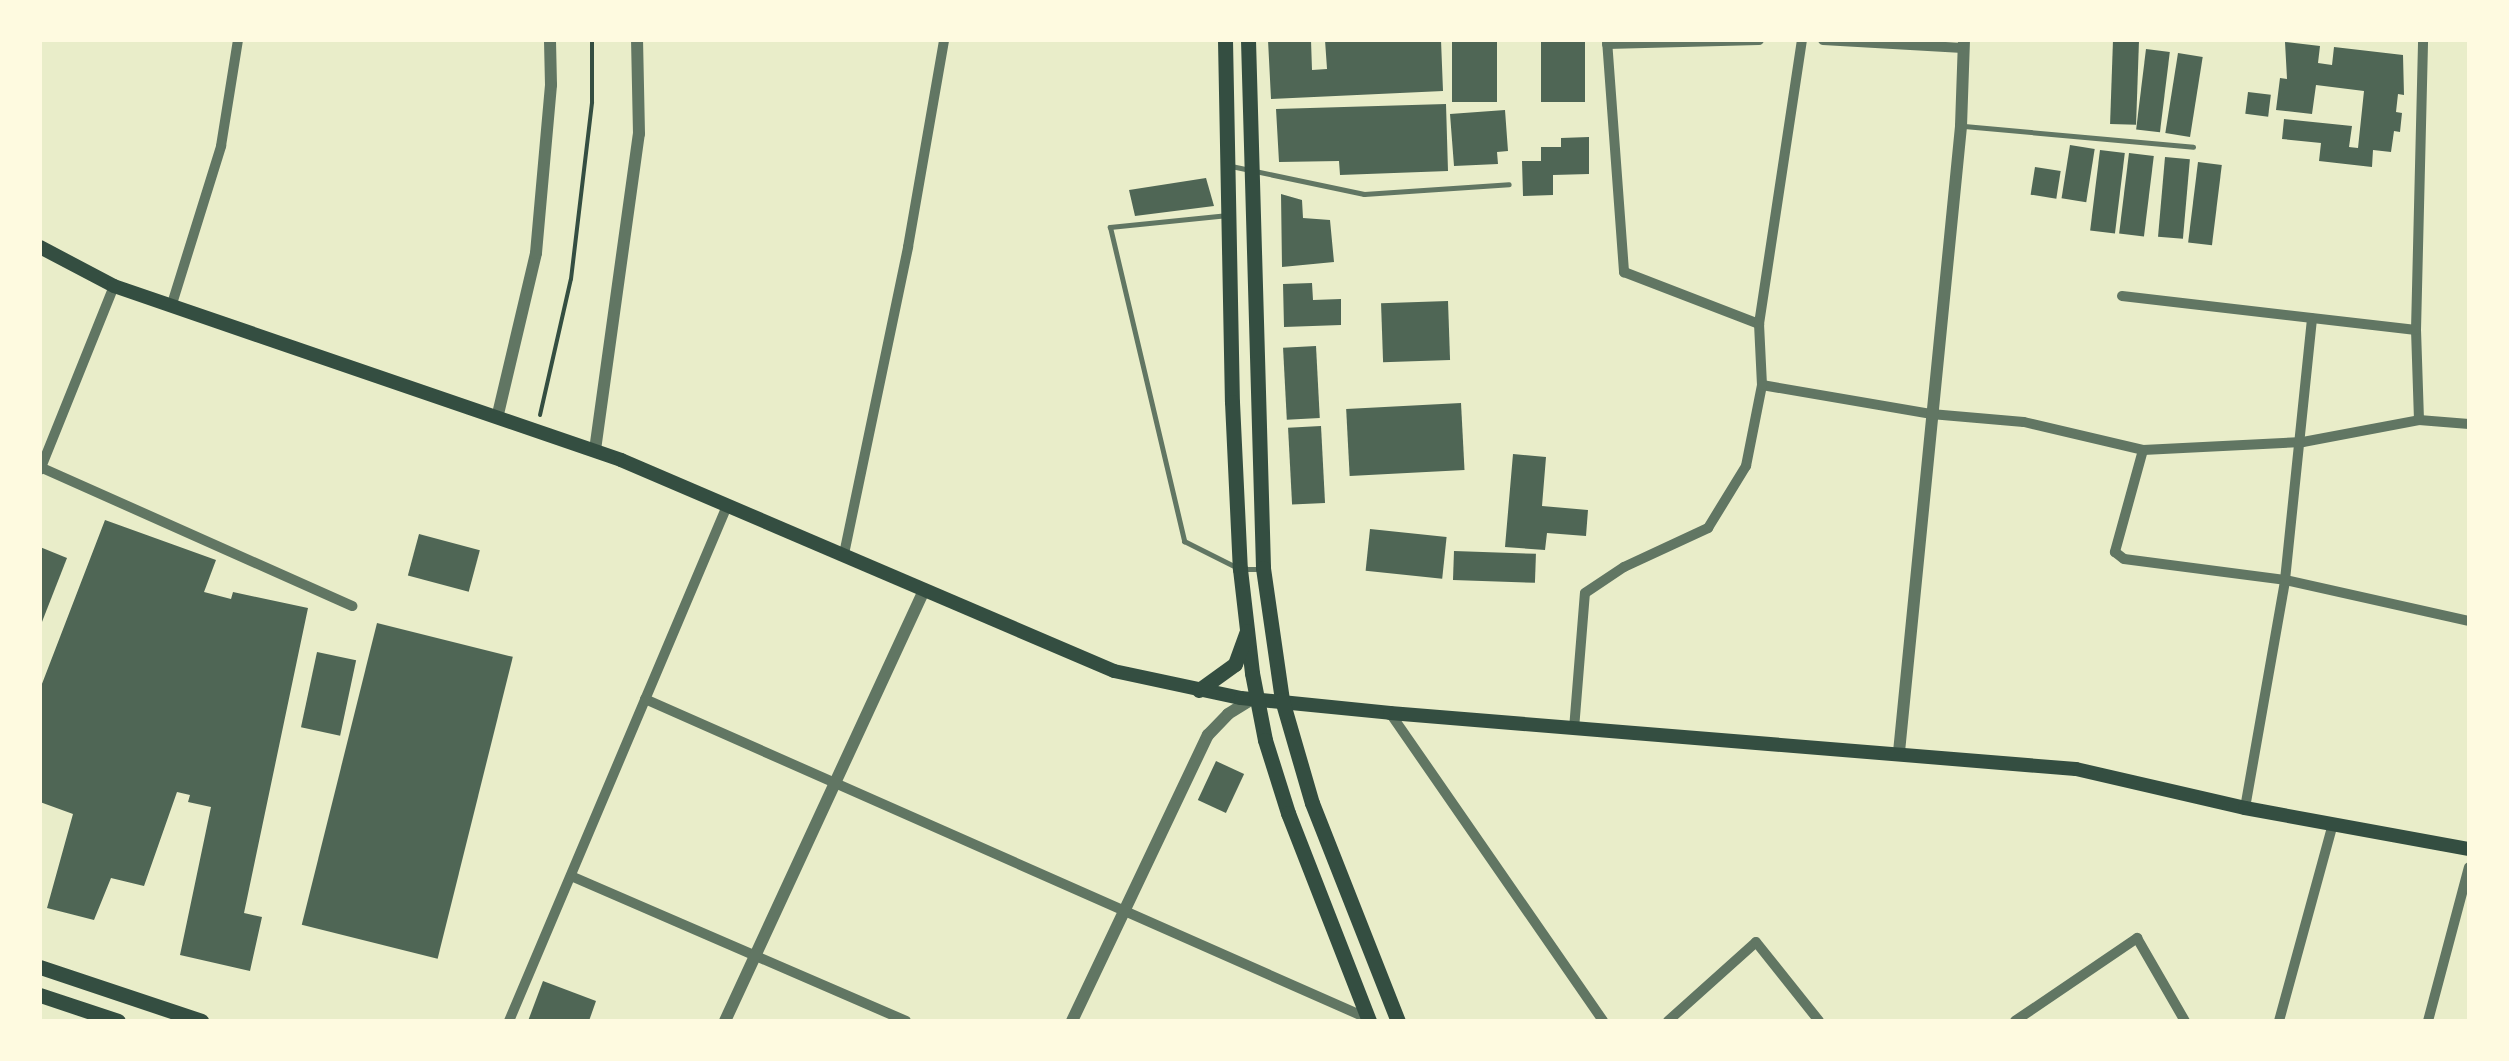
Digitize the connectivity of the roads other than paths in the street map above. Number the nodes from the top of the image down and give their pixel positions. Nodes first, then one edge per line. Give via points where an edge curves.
1 (238, 40) edge
2 (550, 40) edge
3 (637, 40) edge
4 (944, 40) edge
5 (1225, 40) edge
6 (1248, 40) edge
7 (1759, 40) edge
8 (1802, 40) edge
9 (1823, 40) edge
10 (2424, 40) edge
11 (1607, 42) edge
12 (1964, 44) edge
13 (1961, 126) junction
14 (2194, 147) dead end
15 (1228, 165) junction
16 (1250, 170) junction
17 (1509, 184) dead end
18 (1230, 215) junction
19 (40, 247) edge
20 (114, 286) junction
21 (2122, 296) dead end
22 (171, 306) junction
23 (2312, 318) junction
24 (1759, 324) junction
25 (2416, 330) junction
26 (1762, 385) junction
27 (498, 414) junction
28 (1931, 414) junction
29 (2419, 420) junction
30 (2469, 424) edge
31 (2303, 442) junction
32 (595, 450) junction
33 (2144, 450) junction
34 (40, 468) edge
35 (726, 506) junction
36 (844, 554) junction
37 (1264, 568) junction
38 (1240, 570) junction
39 (2285, 580) junction
40 (924, 591) junction
41 (352, 606) dead end
42 (2469, 621) edge
43 (1248, 627) junction
44 (1199, 690) junction
45 (1256, 697) junction
46 (645, 699) junction
47 (1282, 700) junction
48 (1390, 714) junction
49 (1574, 728) junction
50 (1898, 752) junction
51 (835, 783) junction
52 (2245, 808) junction
53 (2333, 824) junction
54 (2469, 849) edge
55 (2469, 867) edge
56 (571, 876) junction
57 (1125, 911) junction
58 (755, 956) junction
59 (40, 967) edge
60 (40, 996) edge
61 (1368, 1019) edge
62 (118, 1021) edge
63 (201, 1021) edge
64 (510, 1021) edge
65 (725, 1021) edge
66 (906, 1021) edge
67 (1072, 1021) edge
68 (1398, 1021) edge
69 (1603, 1021) edge
70 (1668, 1021) edge
71 (1820, 1021) edge
72 (2015, 1021) edge
73 (2185, 1021) edge
74 (2279, 1021) edge
75 (2428, 1021) edge

1 - 22 street via 221,146
2 - 27 street via 536,252
3 - 32 street via 639,134
4 - 36 street
5 - 15 main road
6 - 16 main road
7 - 11 street
8 - 24 street
9 - 12 street
10 - 25 street
11 - 24 street via 1624,272
12 - 13 street
13 - 14 lane
13 - 28 street
15 - 16 lane
15 - 18 main road
16 - 17 lane via 1364,194
16 - 37 main road
18 - 38 main road
18 - 38 lane via 1110,227 1184,540
19 - 20 main road
20 - 22 main road
20 - 34 street
21 - 23 street
22 - 27 main road
23 - 25 street
23 - 31 street
24 - 26 street
25 - 29 street
26 - 28 street
26 - 49 street via 1746,466 1708,528 1624,566 1585,593
27 - 32 main road
28 - 33 street via 2024,422
28 - 50 street
29 - 30 street
29 - 31 street
31 - 33 street
31 - 39 street
32 - 35 main road
33 - 39 street via 2115,552 2124,559
34 - 41 street
35 - 36 main road
35 - 46 street
36 - 40 main road
37 - 38 lane
37 - 47 main road
38 - 43 main road
39 - 42 street
39 - 52 street
40 - 44 main road via 1114,671
40 - 51 street
43 - 44 main road via 1235,664
43 - 45 main road
44 - 45 main road
45 - 47 main road
45 - 57 street via 1208,736
45 - 61 main road via 1288,813
46 - 51 street
46 - 56 street
47 - 48 main road
47 - 68 main road via 1312,802
48 - 49 main road
48 - 69 street
49 - 50 main road
50 - 52 main road via 2076,770
51 - 57 street
51 - 58 street
52 - 53 main road
53 - 54 main road
53 - 74 street
55 - 75 street
56 - 58 street
56 - 64 street
57 - 61 street
57 - 67 street
58 - 65 street
58 - 66 street
59 - 63 main road
60 - 62 main road
70 - 71 street via 1756,942
72 - 73 street via 2137,938

